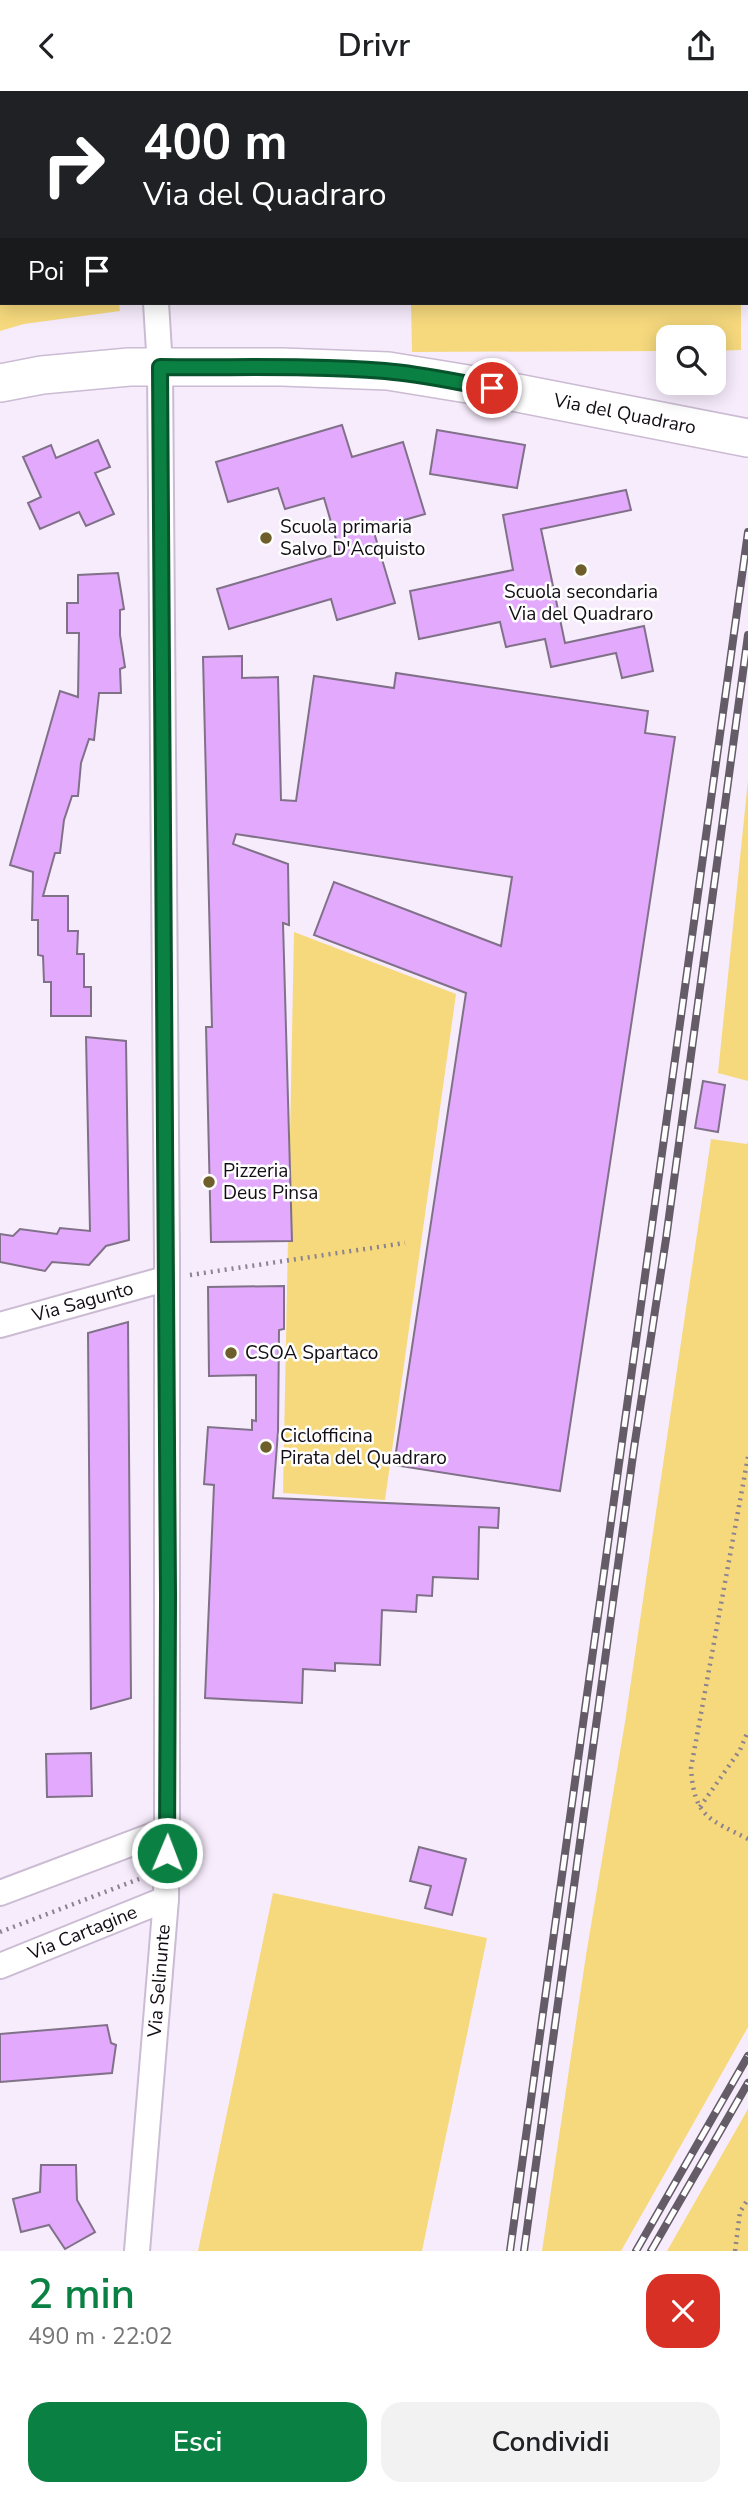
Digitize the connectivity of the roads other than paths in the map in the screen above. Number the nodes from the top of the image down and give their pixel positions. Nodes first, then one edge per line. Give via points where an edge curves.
1 (156, 305) edge
2 (160, 367) junction
3 (0, 383) edge
4 (748, 438) edge
5 (165, 1279) junction
6 (0, 1325) edge
7 (167, 1830) junction
8 (0, 1893) edge
9 (166, 1899) junction
10 (0, 1966) edge
11 (137, 2251) edge

1 - 2 street, Via Selinunte
2 - 3 main road, Via del Quadraro via 42,375
2 - 4 main road, Via del Quadraro via 388,371
2 - 5 street, Via Selinunte
5 - 6 street, Via Sagunto
5 - 7 street, Via Selinunte
7 - 8 street
7 - 9 street, Via Selinunte
9 - 10 street, Via Cartagine
9 - 11 street, Via Selinunte

